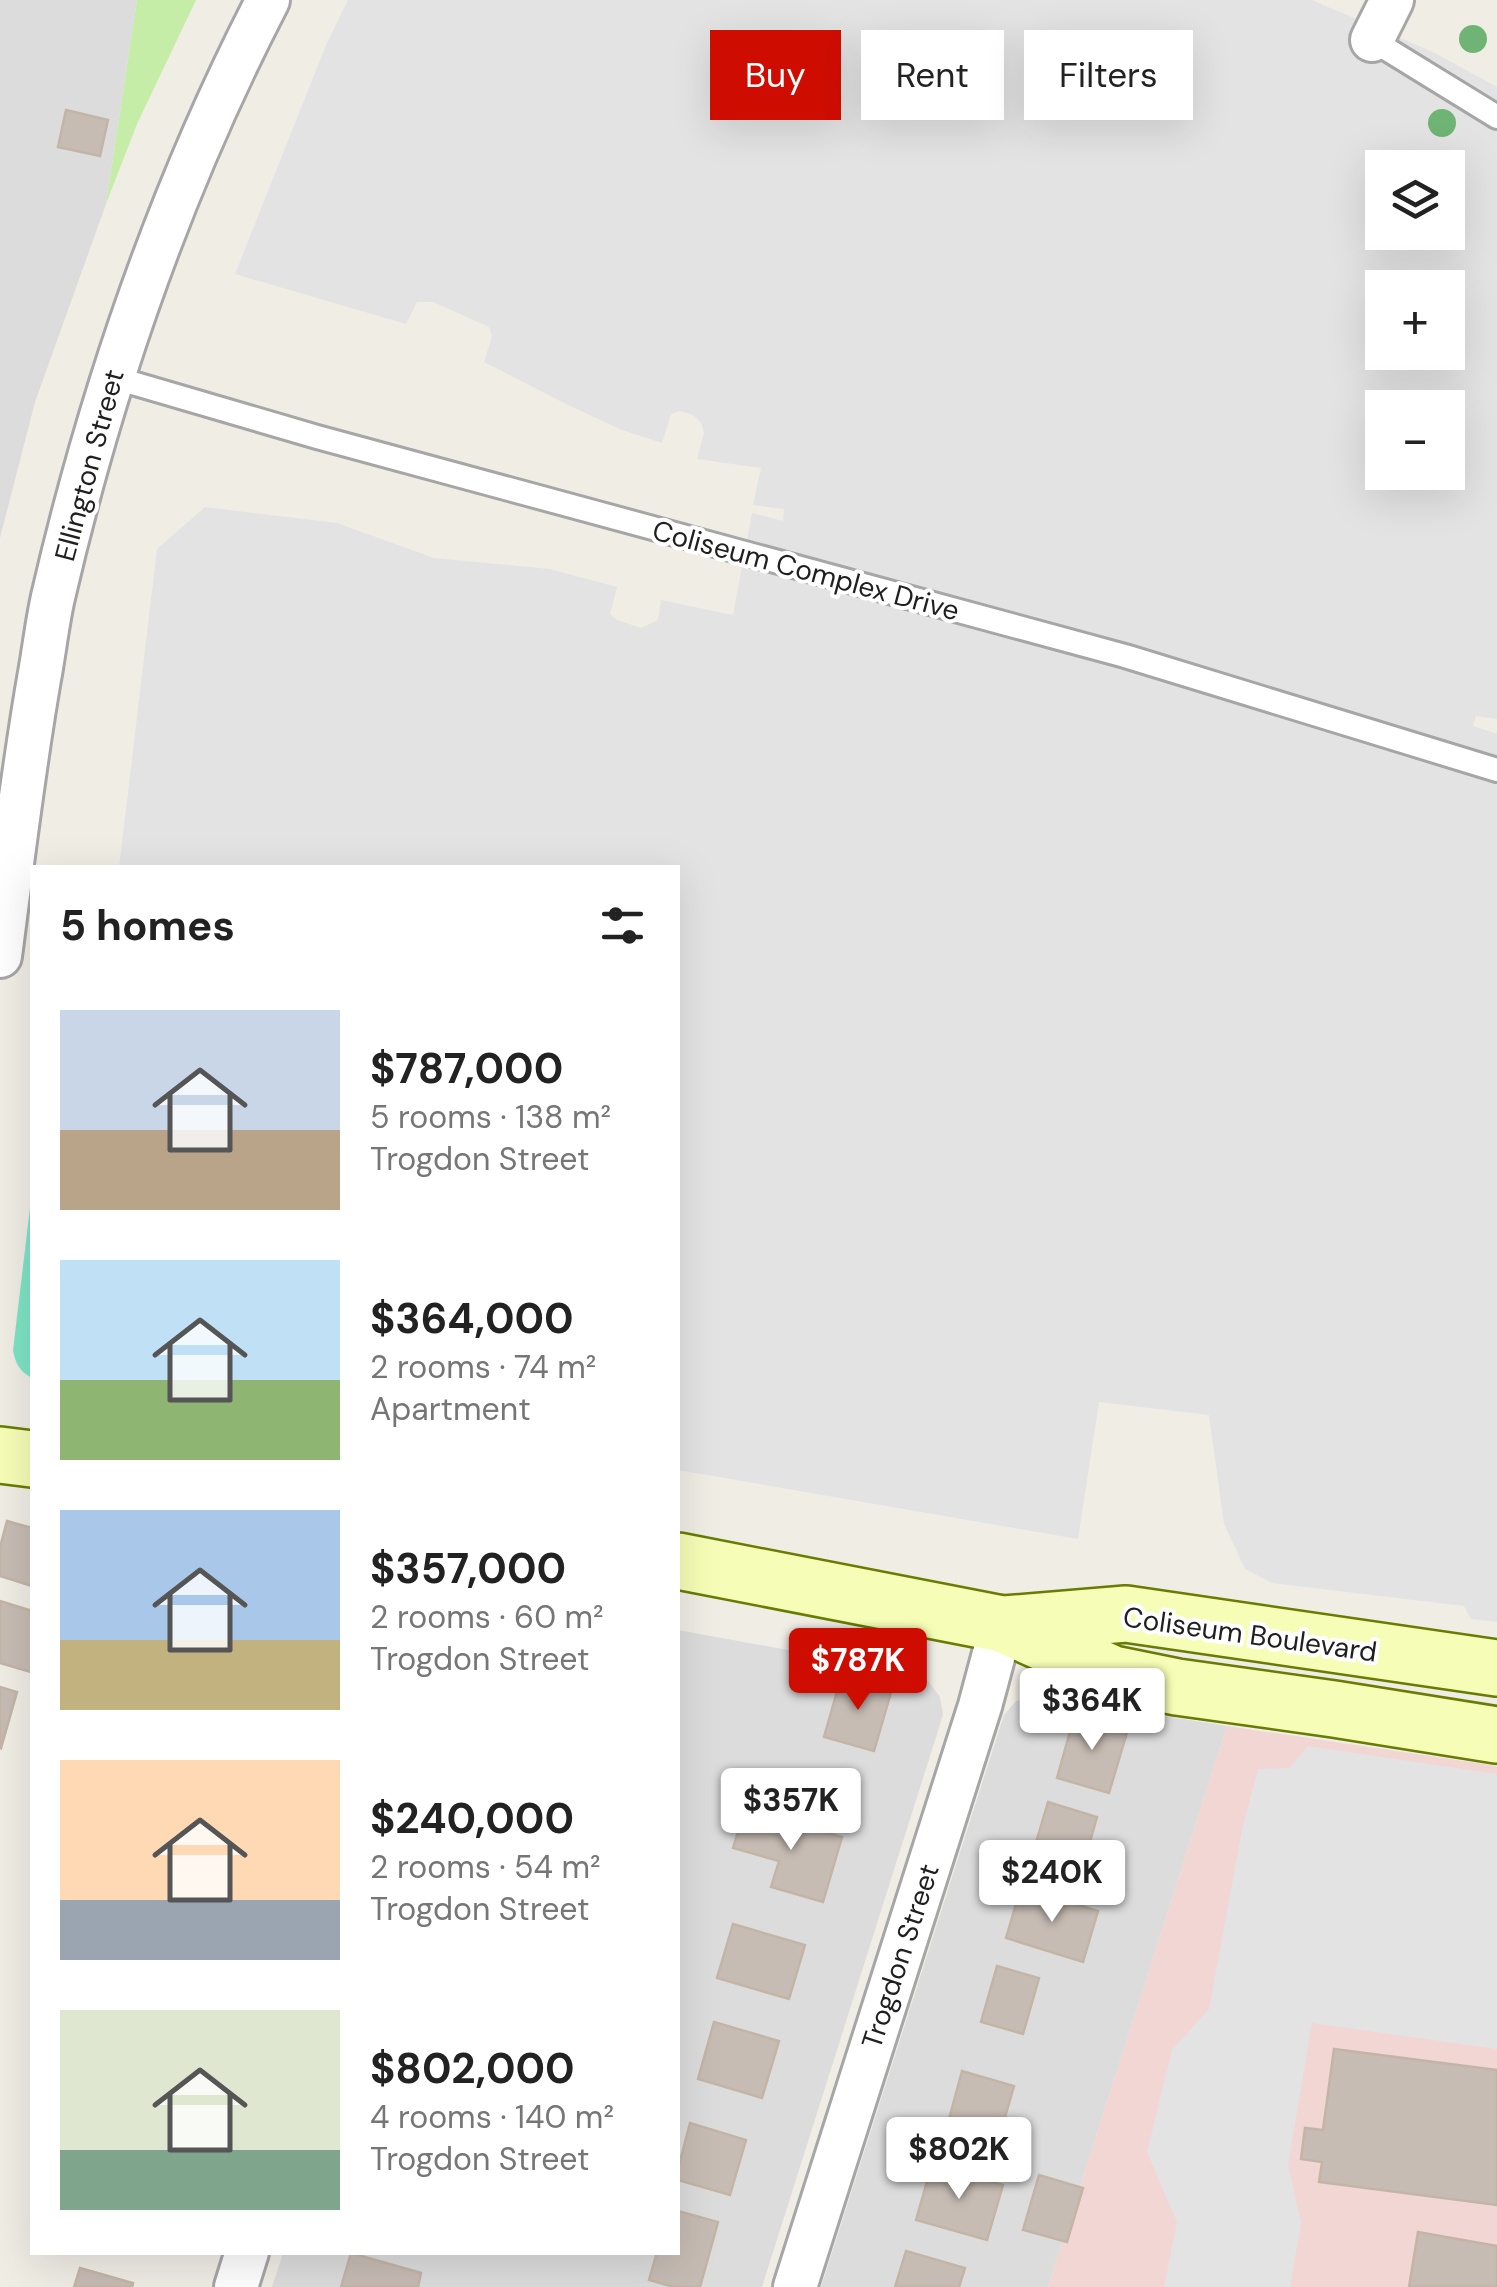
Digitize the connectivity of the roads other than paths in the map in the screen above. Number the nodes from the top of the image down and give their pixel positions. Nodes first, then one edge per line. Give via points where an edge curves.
1 (268, 0) edge
2 (1392, 0) edge
3 (1372, 40) joint
4 (1497, 117) edge
5 (112, 376) junction
6 (1497, 770) edge
7 (0, 956) edge
8 (0, 1454) edge
9 (30, 1460) edge
10 (680, 1561) edge
11 (1002, 1624) junction
12 (1497, 1668) edge
13 (1497, 1735) edge
14 (246, 2255) edge
15 (236, 2287) edge
16 (795, 2287) edge

1 - 5 street, Ellington Street via 167,220
2 - 3 street
3 - 4 lane
5 - 6 lane, Coliseum Complex Drive via 1125,656
5 - 7 street, Ellington Street via 53,600
8 - 9 main road
10 - 11 main road, Coliseum Boulevard
11 - 12 main road, Coliseum Boulevard via 1126,1614
11 - 13 main road, Coliseum Boulevard via 1113,1674
11 - 16 street, Trogdon Street
14 - 15 street

